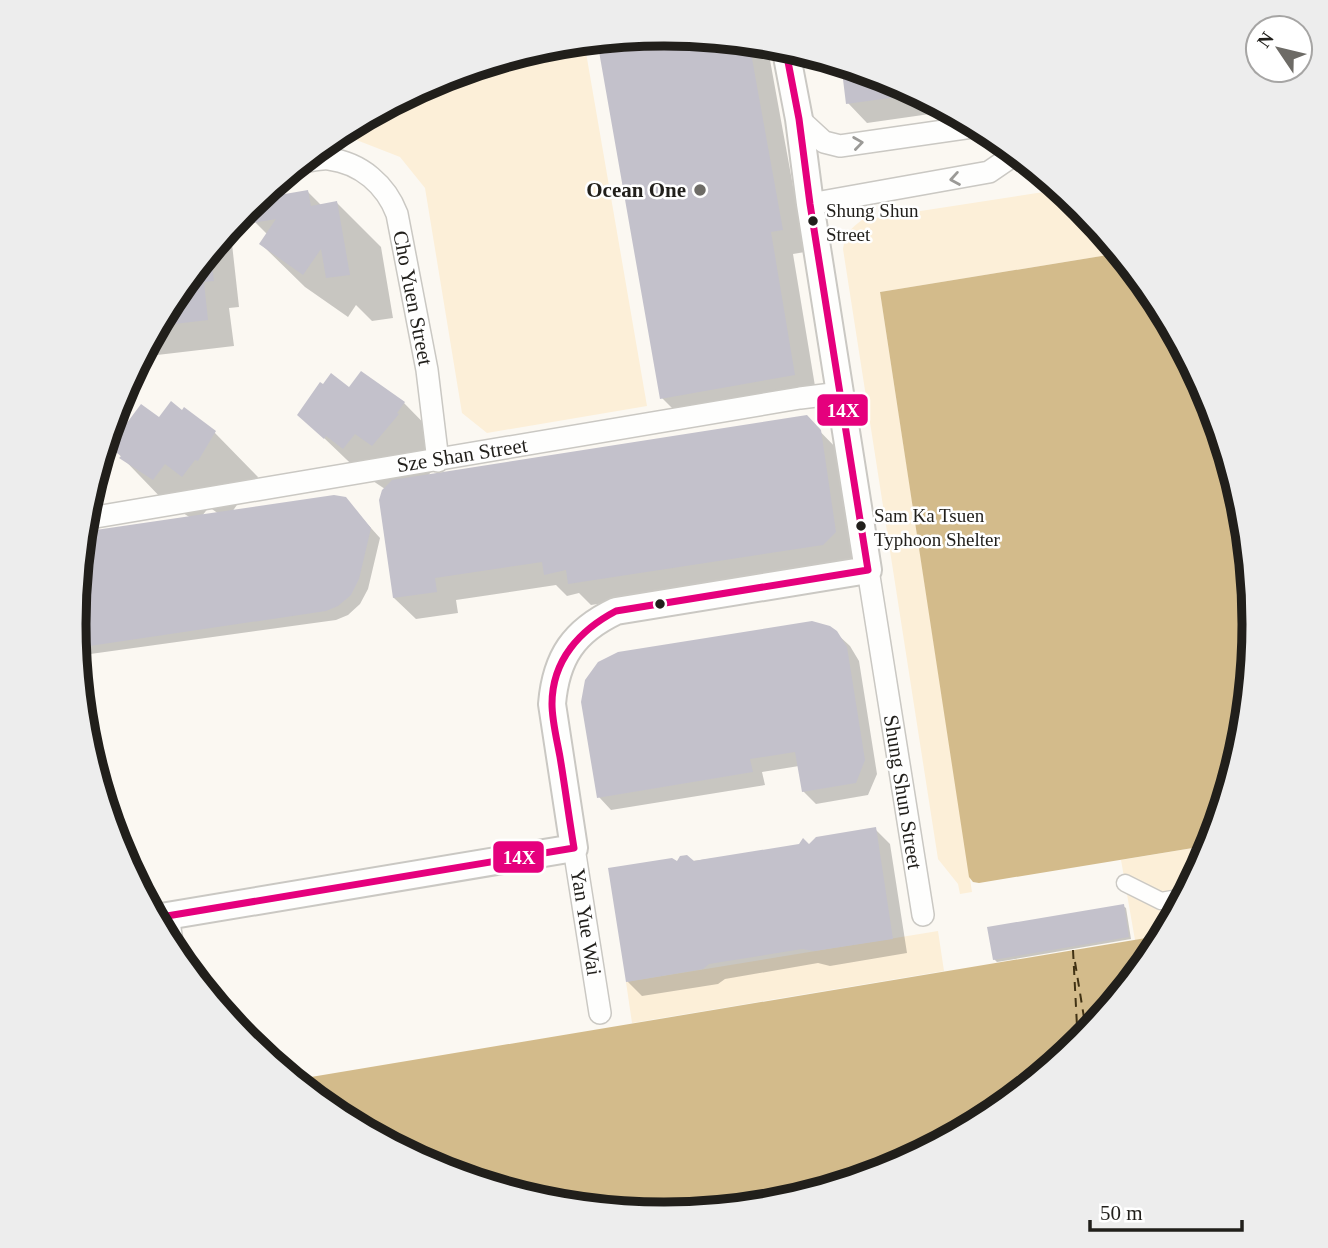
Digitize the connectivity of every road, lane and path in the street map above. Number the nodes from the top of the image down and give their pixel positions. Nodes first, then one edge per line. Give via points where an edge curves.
1 (788, 59) edge
2 (799, 119) junction
3 (962, 128) edge
4 (1008, 159) edge
5 (319, 160) edge
6 (810, 204) junction
7 (840, 393) junction
8 (438, 461) junction
9 (96, 517) edge
10 (868, 570) junction
11 (574, 848) junction
12 (1125, 883) dead end
13 (1173, 899) edge
14 (923, 915) dead end
15 (165, 916) edge
16 (600, 1013) dead end

1 - 2 street, Shung Shun Street
2 -> 3 street via 824,142 840,146
2 - 6 street, Shung Shun Street
4 -> 6 street via 989,173
5 - 8 street, Cho Yuen Street via 359,169 379,183 397,214 427,370
6 - 7 street, Shung Shun Street
7 - 8 street, Sze Shan Street
7 - 10 street, Shung Shun Street
8 - 9 street, Sze Shan Street
10 - 11 street, Yan Yue Wai via 616,611 582,632 559,664 552,704
10 - 14 street, Shung Shun Street
11 - 15 street
11 - 16 street, Yan Yue Wai
12 - 13 street via 1161,901

